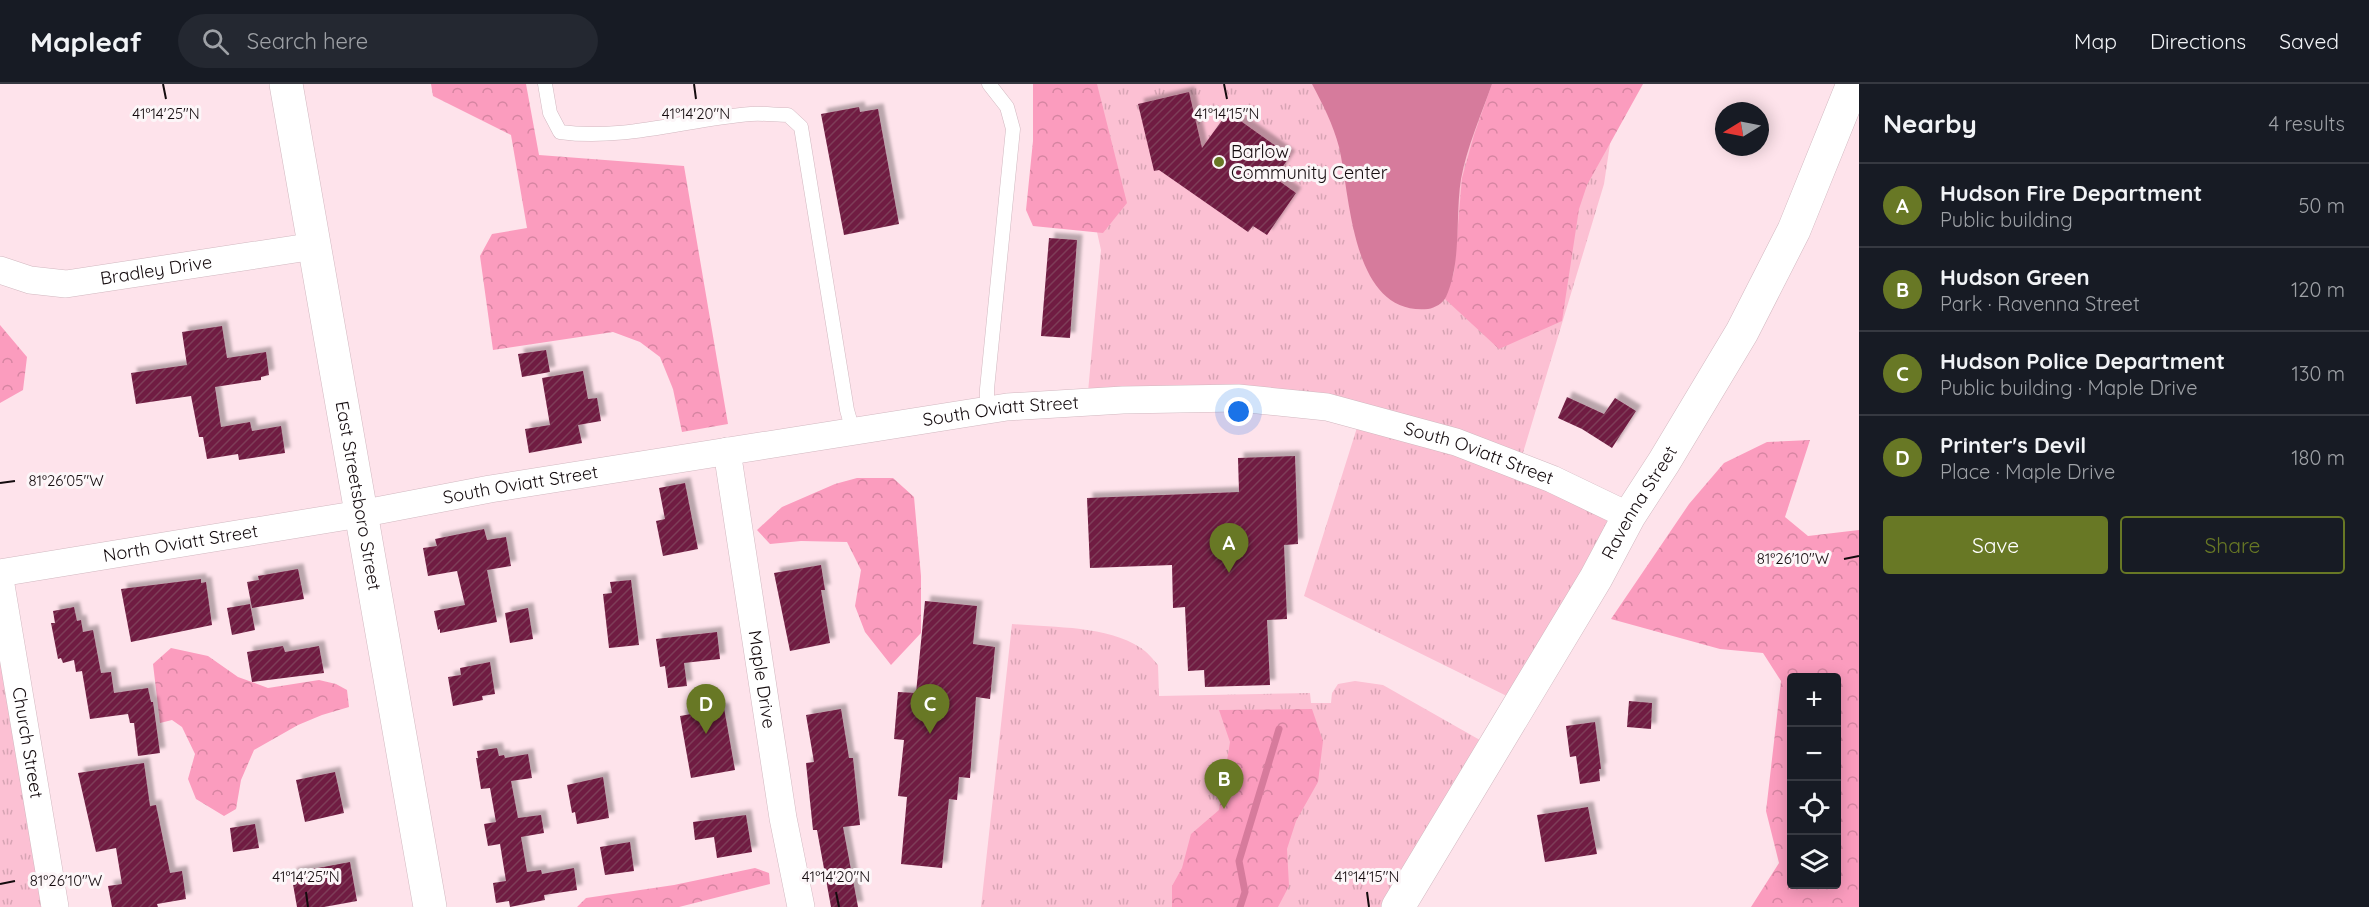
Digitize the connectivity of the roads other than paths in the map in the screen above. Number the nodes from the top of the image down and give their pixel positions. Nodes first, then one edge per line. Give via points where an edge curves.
1 (286, 84) edge
2 (545, 84) edge
3 (989, 84) edge
4 (1853, 84) edge
5 (315, 246) junction
6 (0, 270) edge
7 (987, 410) junction
8 (852, 431) junction
9 (727, 451) junction
10 (360, 514) junction
11 (1629, 516) junction
12 (0, 573) edge
13 (0, 579) edge
14 (55, 907) edge
15 (430, 907) edge
16 (801, 907) edge
17 (1398, 907) edge

1 - 5 street, East Streetsboro Street
2 - 8 lane via 550,114 560,132 582,135 652,130 752,114 788,115 801,127
3 - 7 lane via 1007,107 1013,129
4 - 11 street, Ravenna Street via 1794,230 1742,332
5 - 6 street, Bradley Drive via 66,284 30,280
5 - 10 street, East Streetsboro Street
7 - 8 street, South Oviatt Street
7 - 11 street, South Oviatt Street via 1123,400 1238,398 1327,407 1456,442 1552,478
8 - 9 street, South Oviatt Street
9 - 10 street, South Oviatt Street
9 - 16 street, Maple Drive via 780,801
10 - 12 street, North Oviatt Street
10 - 15 street, East Streetsboro Street
11 - 17 street, Ravenna Street via 1596,578
13 - 14 street, Church Street

